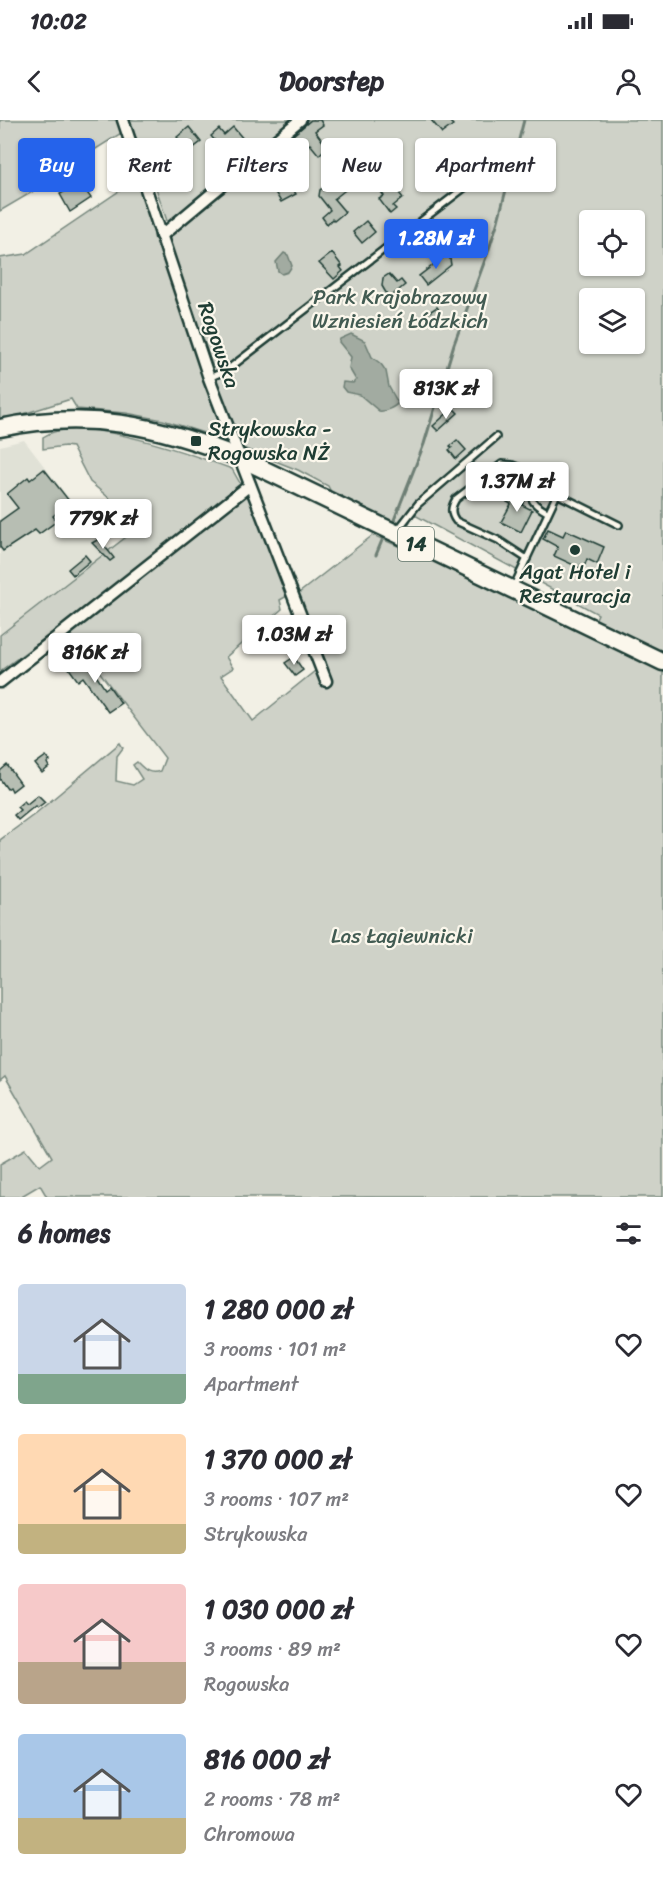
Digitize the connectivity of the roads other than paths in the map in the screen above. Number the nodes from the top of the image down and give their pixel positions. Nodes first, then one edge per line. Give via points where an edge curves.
1 (123, 120) edge
2 (300, 120) edge
3 (459, 192) edge
4 (161, 236) junction
5 (209, 378) junction
6 (0, 428) edge
7 (496, 437) dead end
8 (240, 459) junction
9 (250, 485) junction
10 (547, 512) junction
11 (619, 525) dead end
12 (395, 534) junction
13 (528, 559) junction
14 (513, 590) junction
15 (663, 662) edge
16 (326, 681) dead end
17 (0, 682) edge

1 - 4 street, Rogowska
2 - 4 street
3 - 5 lane via 227,370
4 - 5 street, Rogowska
5 - 8 street, Rogowska
6 - 8 main road, 14 via 52,420 107,421 162,431
7 - 12 lane via 418,504
8 - 9 street, Rogowska
8 - 12 main road, 14
9 - 16 street, Rogowska
9 - 17 street
10 - 11 lane via 558,494
10 - 13 lane
10 - 13 lane via 532,499 533,481 528,471 507,464 498,466 452,505 456,521
12 - 14 main road, 14
13 - 14 lane
14 - 15 main road, 14

